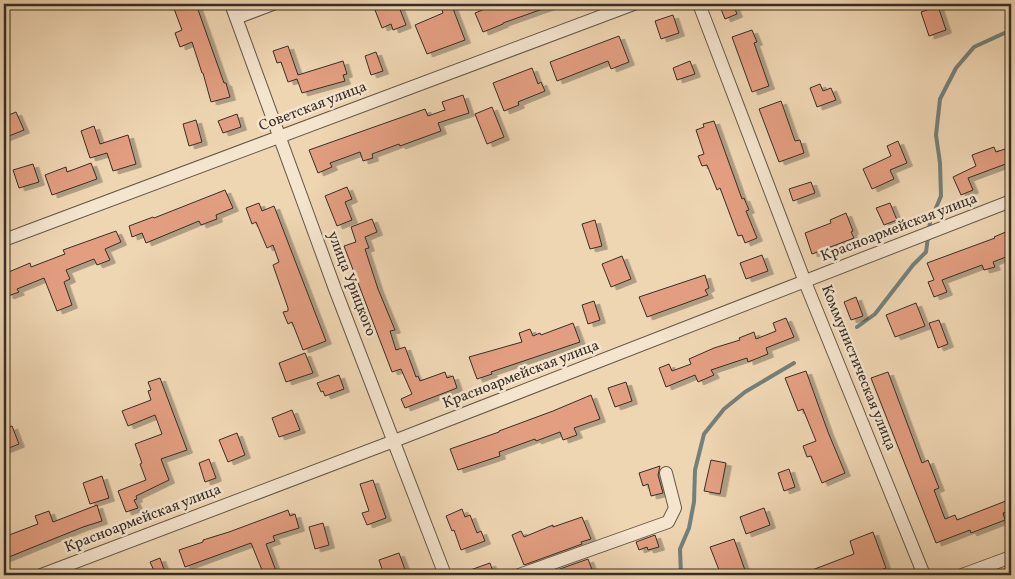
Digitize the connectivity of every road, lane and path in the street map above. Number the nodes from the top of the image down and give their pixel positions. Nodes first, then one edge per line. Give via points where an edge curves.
1 (231, 4) edge
2 (273, 4) edge
3 (634, 4) edge
4 (699, 4) edge
5 (236, 18) junction
6 (280, 137) junction
7 (1011, 201) edge
8 (4, 240) edge
9 (805, 282) junction
10 (394, 442) junction
11 (666, 473) dead end
12 (1011, 557) edge
13 (42, 575) edge
14 (445, 575) edge
15 (520, 575) edge
16 (924, 575) edge
17 (962, 575) edge

1 - 5 street, улица Урицкого
2 - 5 street
3 - 6 street, Советская улица
4 - 9 street, Коммунистическая улица
5 - 6 street, улица Урицкого
6 - 8 street, Советская улица
6 - 10 street, улица Урицкого via 334,289
7 - 9 street, Красноармейская улица
9 - 10 street, Красноармейская улица
9 - 16 street, Коммунистическая улица
10 - 13 street, Красноармейская улица
10 - 14 street, улица Урицкого
11 - 15 street via 675,508 668,522
12 - 17 street

